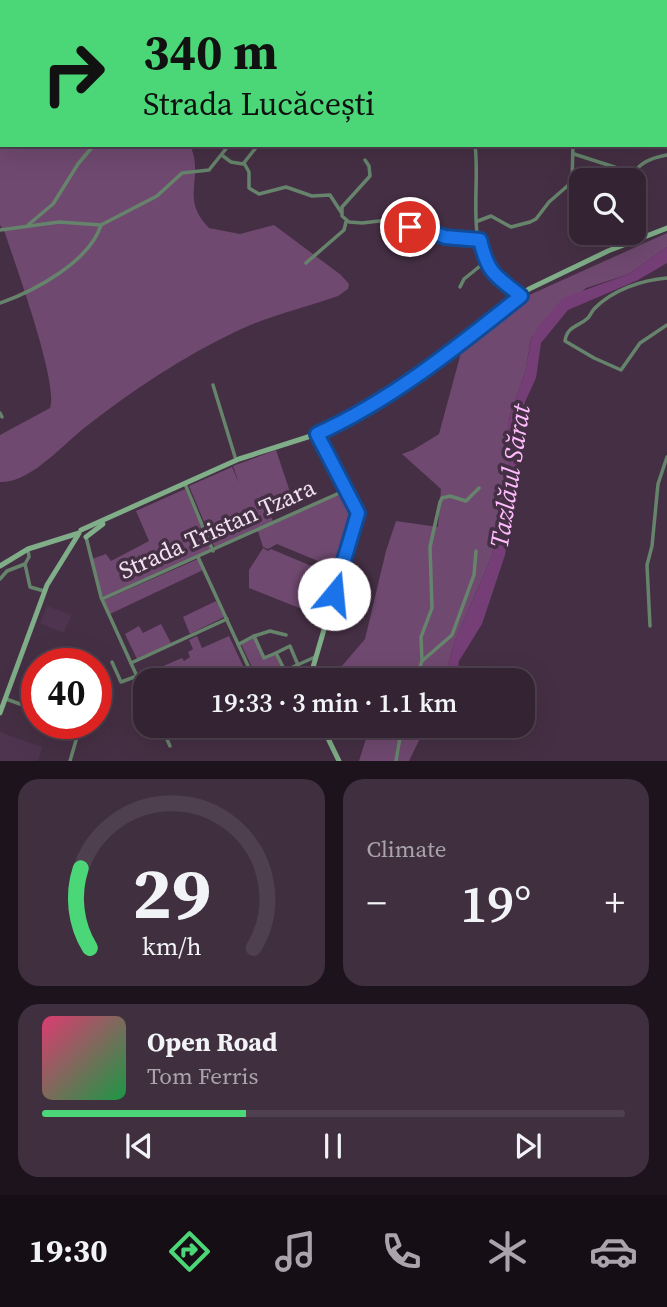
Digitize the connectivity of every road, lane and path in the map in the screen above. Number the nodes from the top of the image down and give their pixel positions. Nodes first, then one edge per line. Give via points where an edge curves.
1 (91, 147) edge
2 (228, 147) edge
3 (256, 147) edge
4 (475, 147) edge
5 (573, 147) edge
6 (574, 155) junction
7 (667, 155) edge
8 (223, 156) junction
9 (365, 160) dead end
10 (244, 163) junction
11 (617, 168) edge
12 (638, 168) edge
13 (341, 214) junction
14 (345, 219) junction
15 (478, 221) junction
16 (91, 224) junction
17 (101, 225) junction
18 (26, 227) junction
19 (667, 228) edge
20 (0, 230) edge
21 (647, 235) joint
22 (96, 237) junction
23 (480, 240) junction
24 (485, 262) junction
25 (306, 263) dead end
26 (667, 278) edge
27 (460, 287) dead end
28 (521, 296) junction
29 (0, 303) edge
30 (667, 325) edge
31 (213, 385) dead end
32 (317, 434) junction
33 (667, 457) edge
34 (236, 460) junction
35 (185, 484) junction
36 (479, 488) dead end
37 (346, 490) junction
38 (83, 535) junction
39 (28, 549) junction
40 (213, 551) junction
41 (477, 551) dead end
42 (198, 557) junction
43 (25, 564) junction
44 (0, 566) edge
45 (0, 579) edge
46 (44, 591) junction
47 (102, 599) junction
48 (227, 619) junction
49 (650, 626) dead end
50 (285, 635) dead end
51 (254, 636) junction
52 (238, 644) junction
53 (276, 653) junction
54 (316, 657) junction
55 (422, 661) junction
56 (112, 662) dead end
57 (131, 663) junction
58 (298, 665) junction
59 (133, 668) edge
60 (249, 668) edge
61 (284, 668) edge
62 (292, 668) edge
63 (313, 668) edge
64 (420, 668) edge
65 (133, 678) edge
66 (5, 699) junction
67 (21, 704) edge
68 (0, 713) edge
69 (166, 738) edge
70 (328, 738) edge
71 (400, 738) edge
72 (76, 739) edge
73 (170, 746) dead end
74 (70, 761) edge
75 (339, 761) edge
76 (396, 761) edge

1 - 18 street via 54,204
2 - 8 street
3 - 10 street
4 - 15 street
5 - 6 street
6 - 11 street
6 - 15 street via 572,182 534,220 514,227 491,216
7 - 12 street
8 - 10 street
8 - 17 street via 206,172 179,175 161,194
9 - 13 street via 370,176
10 - 13 street via 253,192 265,194 286,187 312,196 330,195
13 - 14 street
14 - 23 street via 362,223 388,220 445,237
14 - 25 street via 344,230
15 - 23 street
16 - 17 street
16 - 18 street
16 - 22 street
17 - 22 street
18 - 20 street
19 - 21 main road
21 - 28 main road
22 - 29 street via 71,266
23 - 24 street
24 - 27 street
24 - 28 street
26 - 30 street via 616,292 570,329 565,341 621,370 640,343
28 - 32 main road via 394,391
31 - 34 street
32 - 34 main road
32 - 37 main road
33 - 49 street via 658,484 647,565
34 - 35 main road
35 - 38 main road
35 - 40 street
36 - 55 street via 466,500 450,496 440,502 430,547 432,608 421,636
37 - 40 street, Strada Tristan Tzara
37 - 54 main road via 357,519
38 - 39 main road
38 - 46 main road
38 - 47 street
39 - 43 street
39 - 44 main road
40 - 42 street, Strada Tristan Tzara
41 - 55 street via 474,575 452,635
42 - 47 street, Strada Tristan Tzara
42 - 48 street
43 - 45 street
43 - 46 street via 30,587
46 - 66 main road
47 - 57 street
48 - 52 street
48 - 57 street
50 - 51 street via 270,631
51 - 52 street
51 - 53 street via 264,658
52 - 60 street
53 - 58 street via 290,646
53 - 61 street
54 - 58 street
54 - 63 main road
55 - 64 street
56 - 65 street via 121,682
57 - 59 street
58 - 62 street
66 - 67 street
66 - 68 main road
69 - 73 street
70 - 75 main road
71 - 76 street
72 - 74 street

